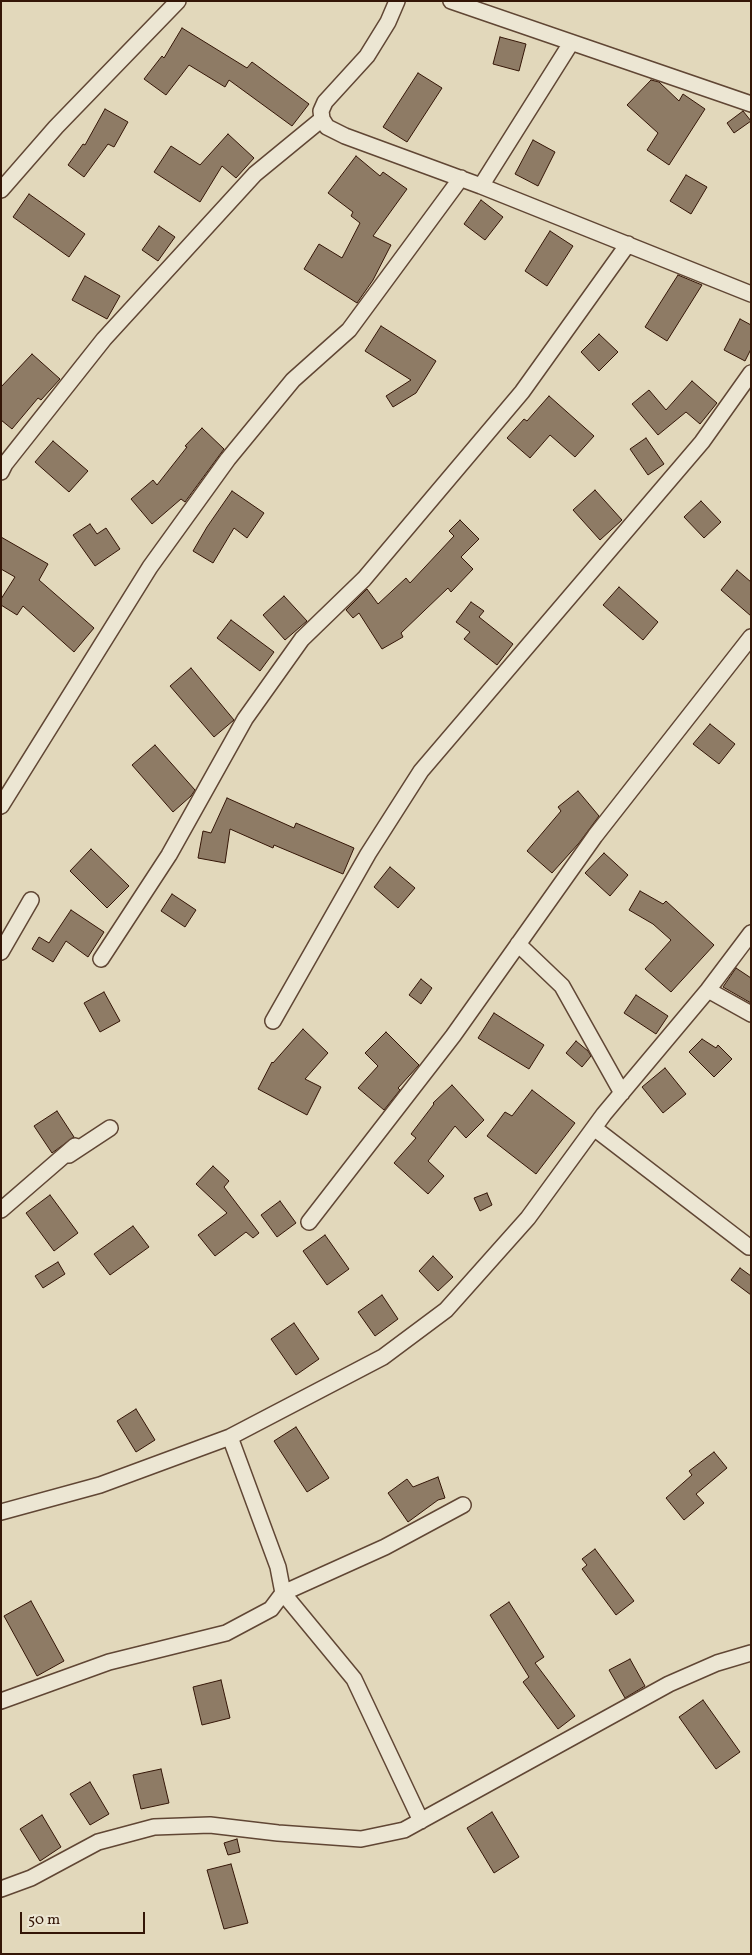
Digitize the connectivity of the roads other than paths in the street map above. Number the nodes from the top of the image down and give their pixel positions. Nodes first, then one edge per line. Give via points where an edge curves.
1 (178, 1) edge
2 (397, 1) edge
3 (454, 2) edge
4 (571, 43) junction
5 (751, 104) edge
6 (322, 118) junction
7 (461, 178) junction
8 (481, 186) junction
9 (1, 190) edge
10 (628, 244) junction
11 (751, 294) edge
12 (751, 374) edge
13 (1, 472) edge
14 (751, 637) edge
15 (1, 806) edge
16 (31, 900) dead end
17 (751, 933) edge
18 (518, 944) junction
19 (1, 952) edge
20 (101, 959) dead end
21 (708, 990) junction
22 (751, 1014) edge
23 (273, 1021) dead end
24 (622, 1092) junction
25 (110, 1128) dead end
26 (594, 1128) junction
27 (75, 1146) dead end
28 (46, 1171) junction
29 (1, 1210) edge
30 (309, 1222) dead end
31 (749, 1247) dead end
32 (230, 1437) junction
33 (463, 1505) dead end
34 (1, 1512) edge
35 (283, 1593) junction
36 (751, 1653) edge
37 (1, 1701) edge
38 (421, 1821) junction
39 (1, 1889) edge

1 - 9 street via 56,127
2 - 6 street via 367,56 325,102
3 - 4 street
4 - 5 street
4 - 8 street
6 - 7 street via 327,127 345,136
6 - 13 street via 255,174 104,339
7 - 8 street
7 - 15 street via 349,330 293,380 228,459 150,567
8 - 10 street
10 - 11 street
10 - 20 street via 522,392 364,579 302,639 245,719 169,855
12 - 23 street via 702,442 421,772 368,854
14 - 18 street via 595,836
16 - 19 street
17 - 21 street
18 - 24 street via 562,986
18 - 30 street via 453,1036
21 - 22 street
21 - 24 street
24 - 26 street
25 - 28 street
26 - 31 street
26 - 32 street via 528,1218 446,1310 383,1357
27 - 28 street
28 - 29 street
32 - 34 street via 100,1485
32 - 35 street via 278,1567
33 - 35 street via 385,1547
35 - 37 street via 271,1610 226,1633 109,1662
35 - 38 street via 354,1679
36 - 38 street via 717,1663 669,1684
38 - 39 street via 404,1830 360,1839 210,1825 154,1827 98,1842 31,1878

